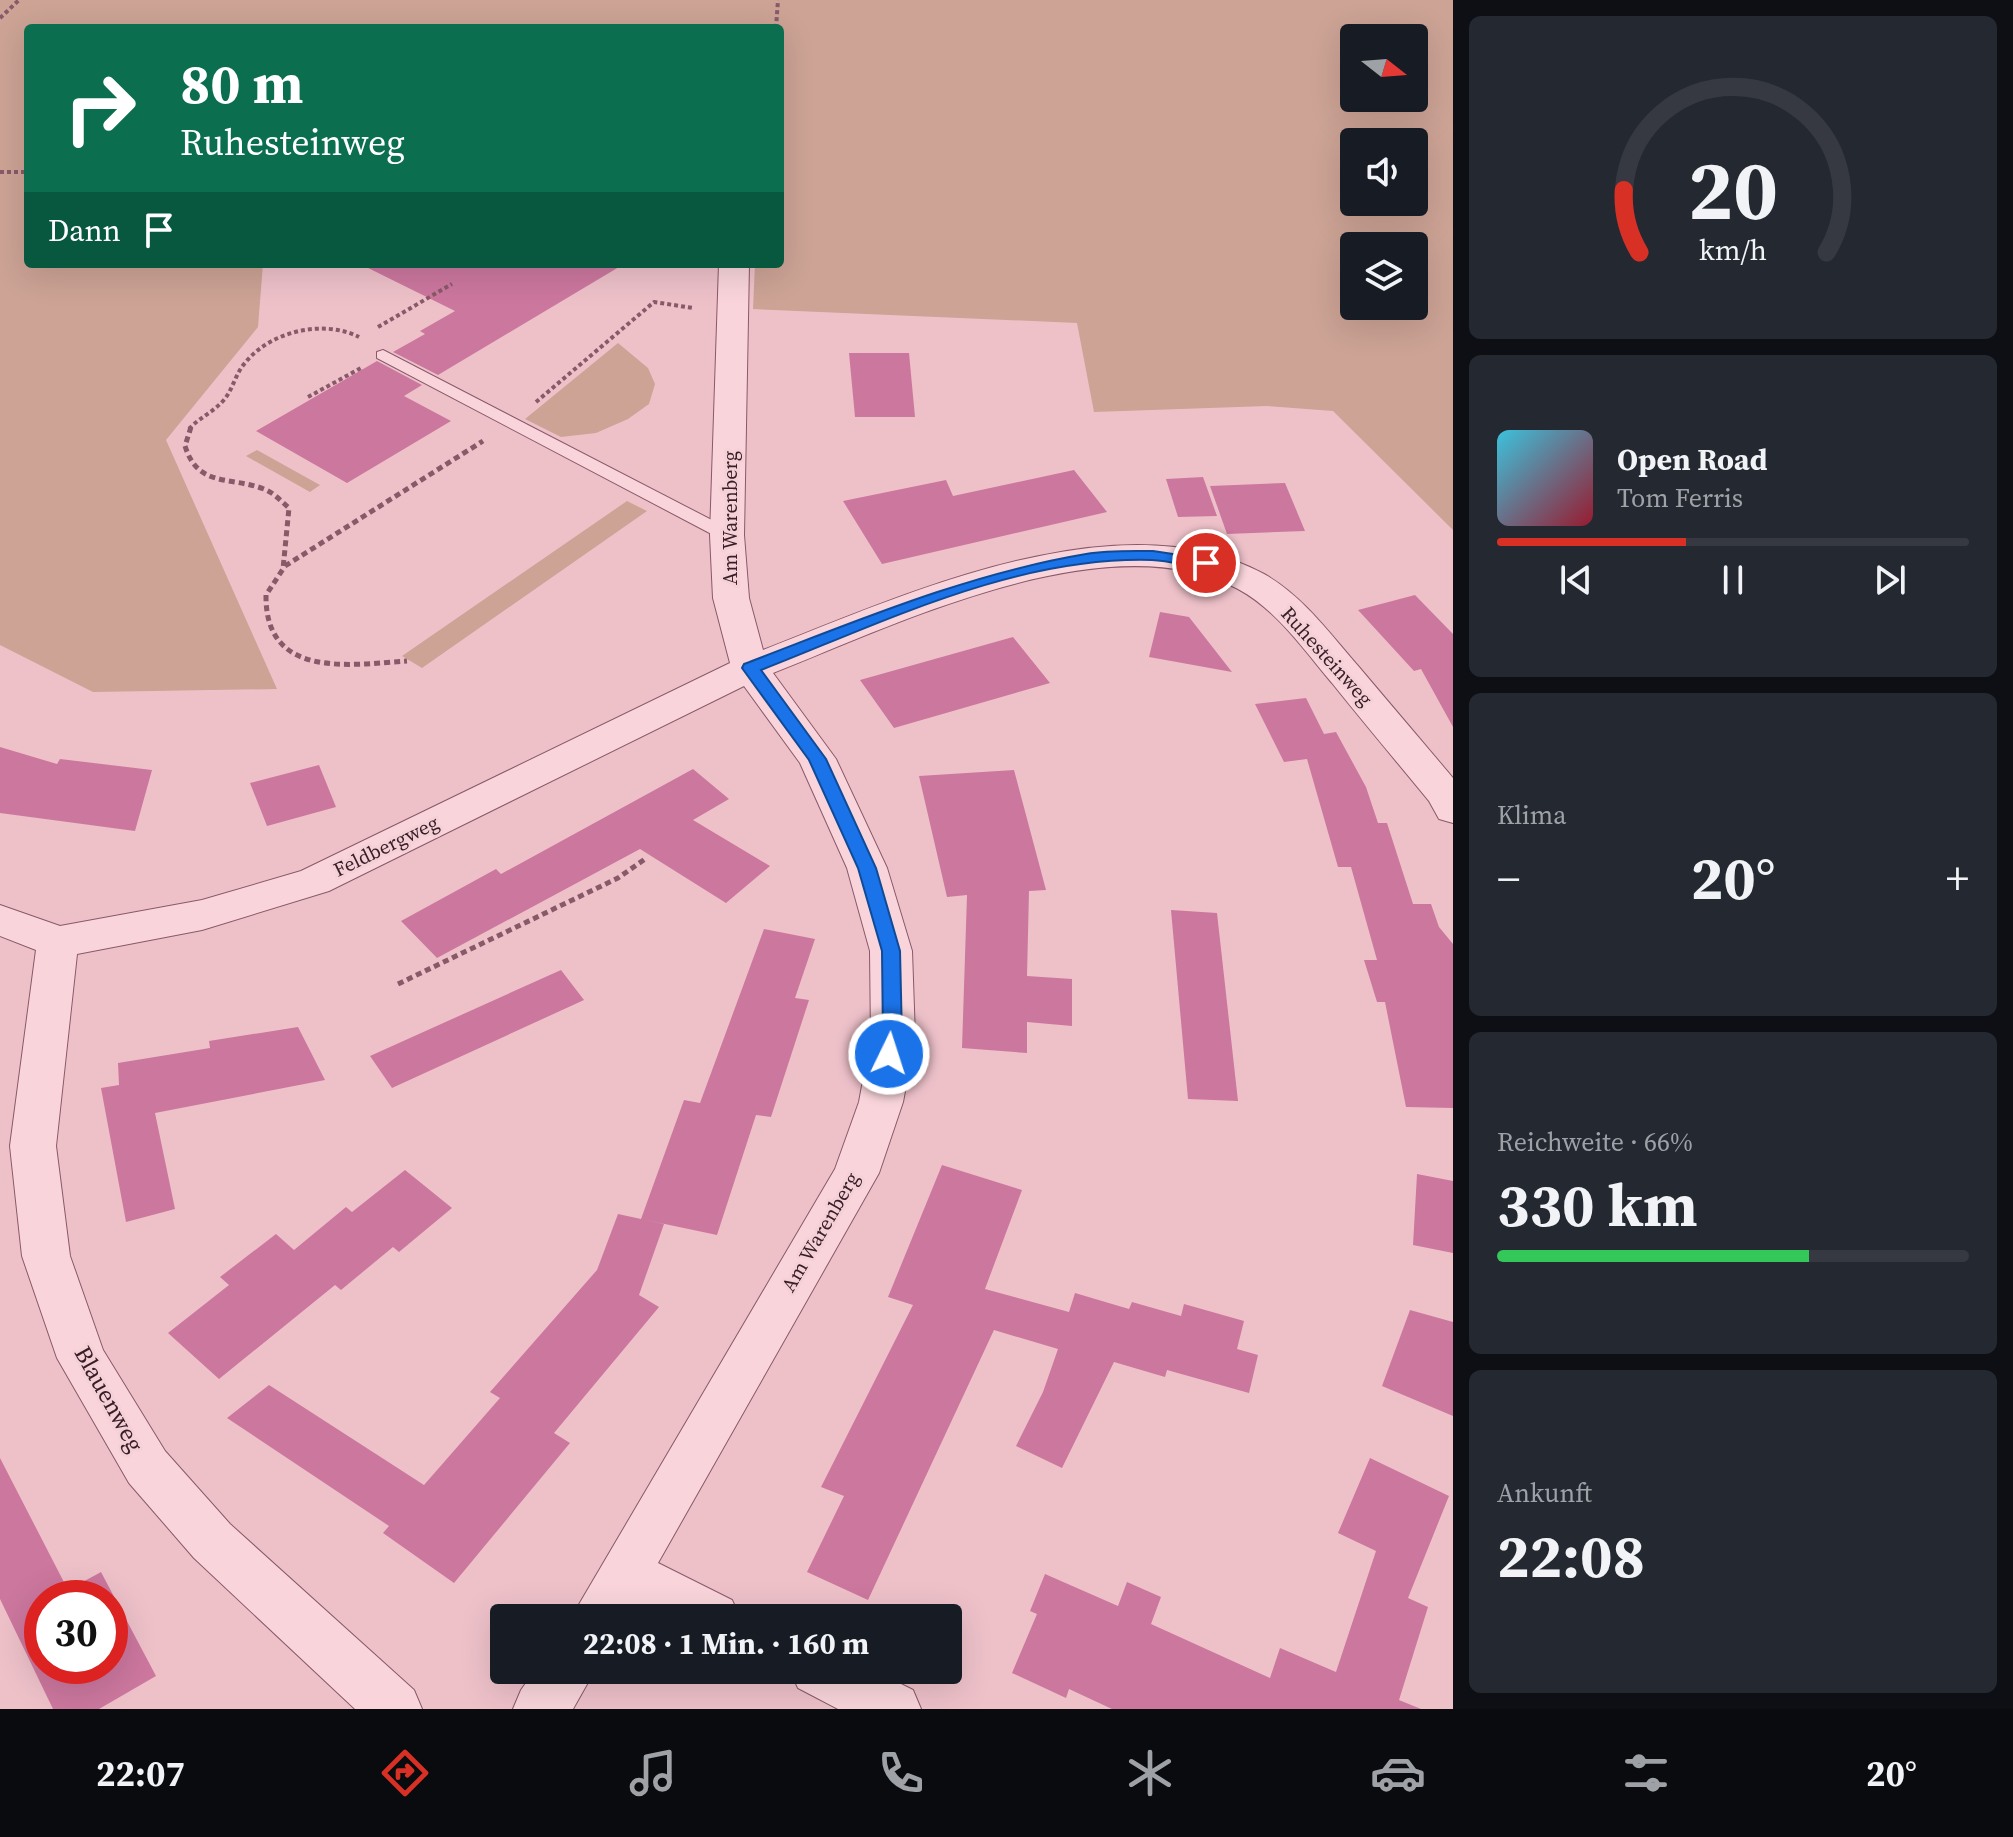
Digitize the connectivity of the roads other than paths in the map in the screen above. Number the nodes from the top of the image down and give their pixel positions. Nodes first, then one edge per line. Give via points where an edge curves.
1 (734, 268) edge
2 (383, 355) dead end
3 (727, 535) junction
4 (750, 668) junction
5 (1453, 809) edge
6 (0, 920) edge
7 (58, 942) junction
8 (624, 1573) junction
9 (606, 1604) edge
10 (685, 1604) edge
11 (558, 1684) edge
12 (845, 1684) edge
13 (395, 1709) edge
14 (540, 1709) edge
15 (894, 1709) edge

1 - 3 street, Am Warenberg
2 - 3 lane
3 - 4 street, Am Warenberg via 731,598
4 - 5 street, Ruhesteinweg via 993,578 1089,558 1153,555 1206,563 1252,582 1295,615
4 - 7 street, Feldbergweg via 315,881 202,915
4 - 8 street, Am Warenberg via 817,759 867,868 891,951 893,1037 881,1102 856,1173
6 - 7 street
7 - 13 street, Blauenweg via 33,1146 46,1256 81,1358 147,1467 202,1531
8 - 9 street, Am Warenberg
8 - 10 street
11 - 14 street
12 - 15 street

